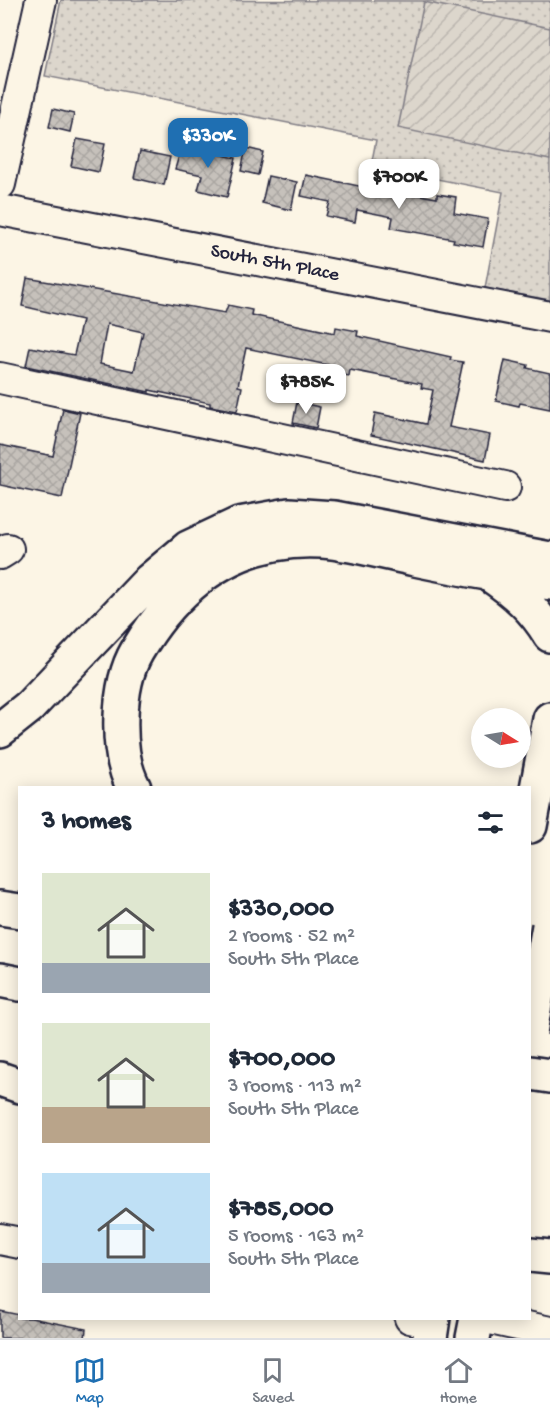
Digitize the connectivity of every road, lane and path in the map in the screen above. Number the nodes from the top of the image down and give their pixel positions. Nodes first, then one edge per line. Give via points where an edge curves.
1 (38, 1) edge
2 (0, 184) edge
3 (0, 210) edge
4 (550, 317) edge
5 (0, 378) edge
6 (505, 487) dead end
7 (550, 559) edge
8 (487, 573) junction
9 (550, 582) edge
10 (550, 635) edge
11 (550, 719) edge
12 (0, 730) edge
13 (133, 786) edge
14 (531, 821) edge
15 (0, 908) edge
16 (18, 911) edge
17 (550, 924) edge
18 (0, 980) edge
19 (18, 984) edge
20 (531, 999) edge
21 (550, 1003) edge
22 (531, 1027) edge
23 (531, 1072) edge
24 (550, 1076) edge
25 (0, 1079) edge
26 (18, 1085) edge
27 (0, 1239) edge
28 (18, 1243) edge
29 (531, 1256) edge
30 (550, 1257) edge
31 (477, 1320) edge
32 (495, 1320) edge
33 (550, 1332) edge
34 (473, 1338) edge

1 - 2 street
3 - 4 street, South 5th Place
5 - 6 street
7 - 12 main road via 334,518 289,515 239,524 188,548 150,580 28,707
8 - 9 main road
8 - 10 main road via 536,612
8 - 13 main road via 323,541 260,545 229,557 181,594 151,626 134,656 124,689 120,723
11 - 14 main road
15 - 16 main road
17 - 22 main road, bridge
18 - 19 main road
20 - 21 main road
23 - 24 main road
25 - 26 main road
27 - 28 street
29 - 30 main road
31 - 34 main road
32 - 33 street

